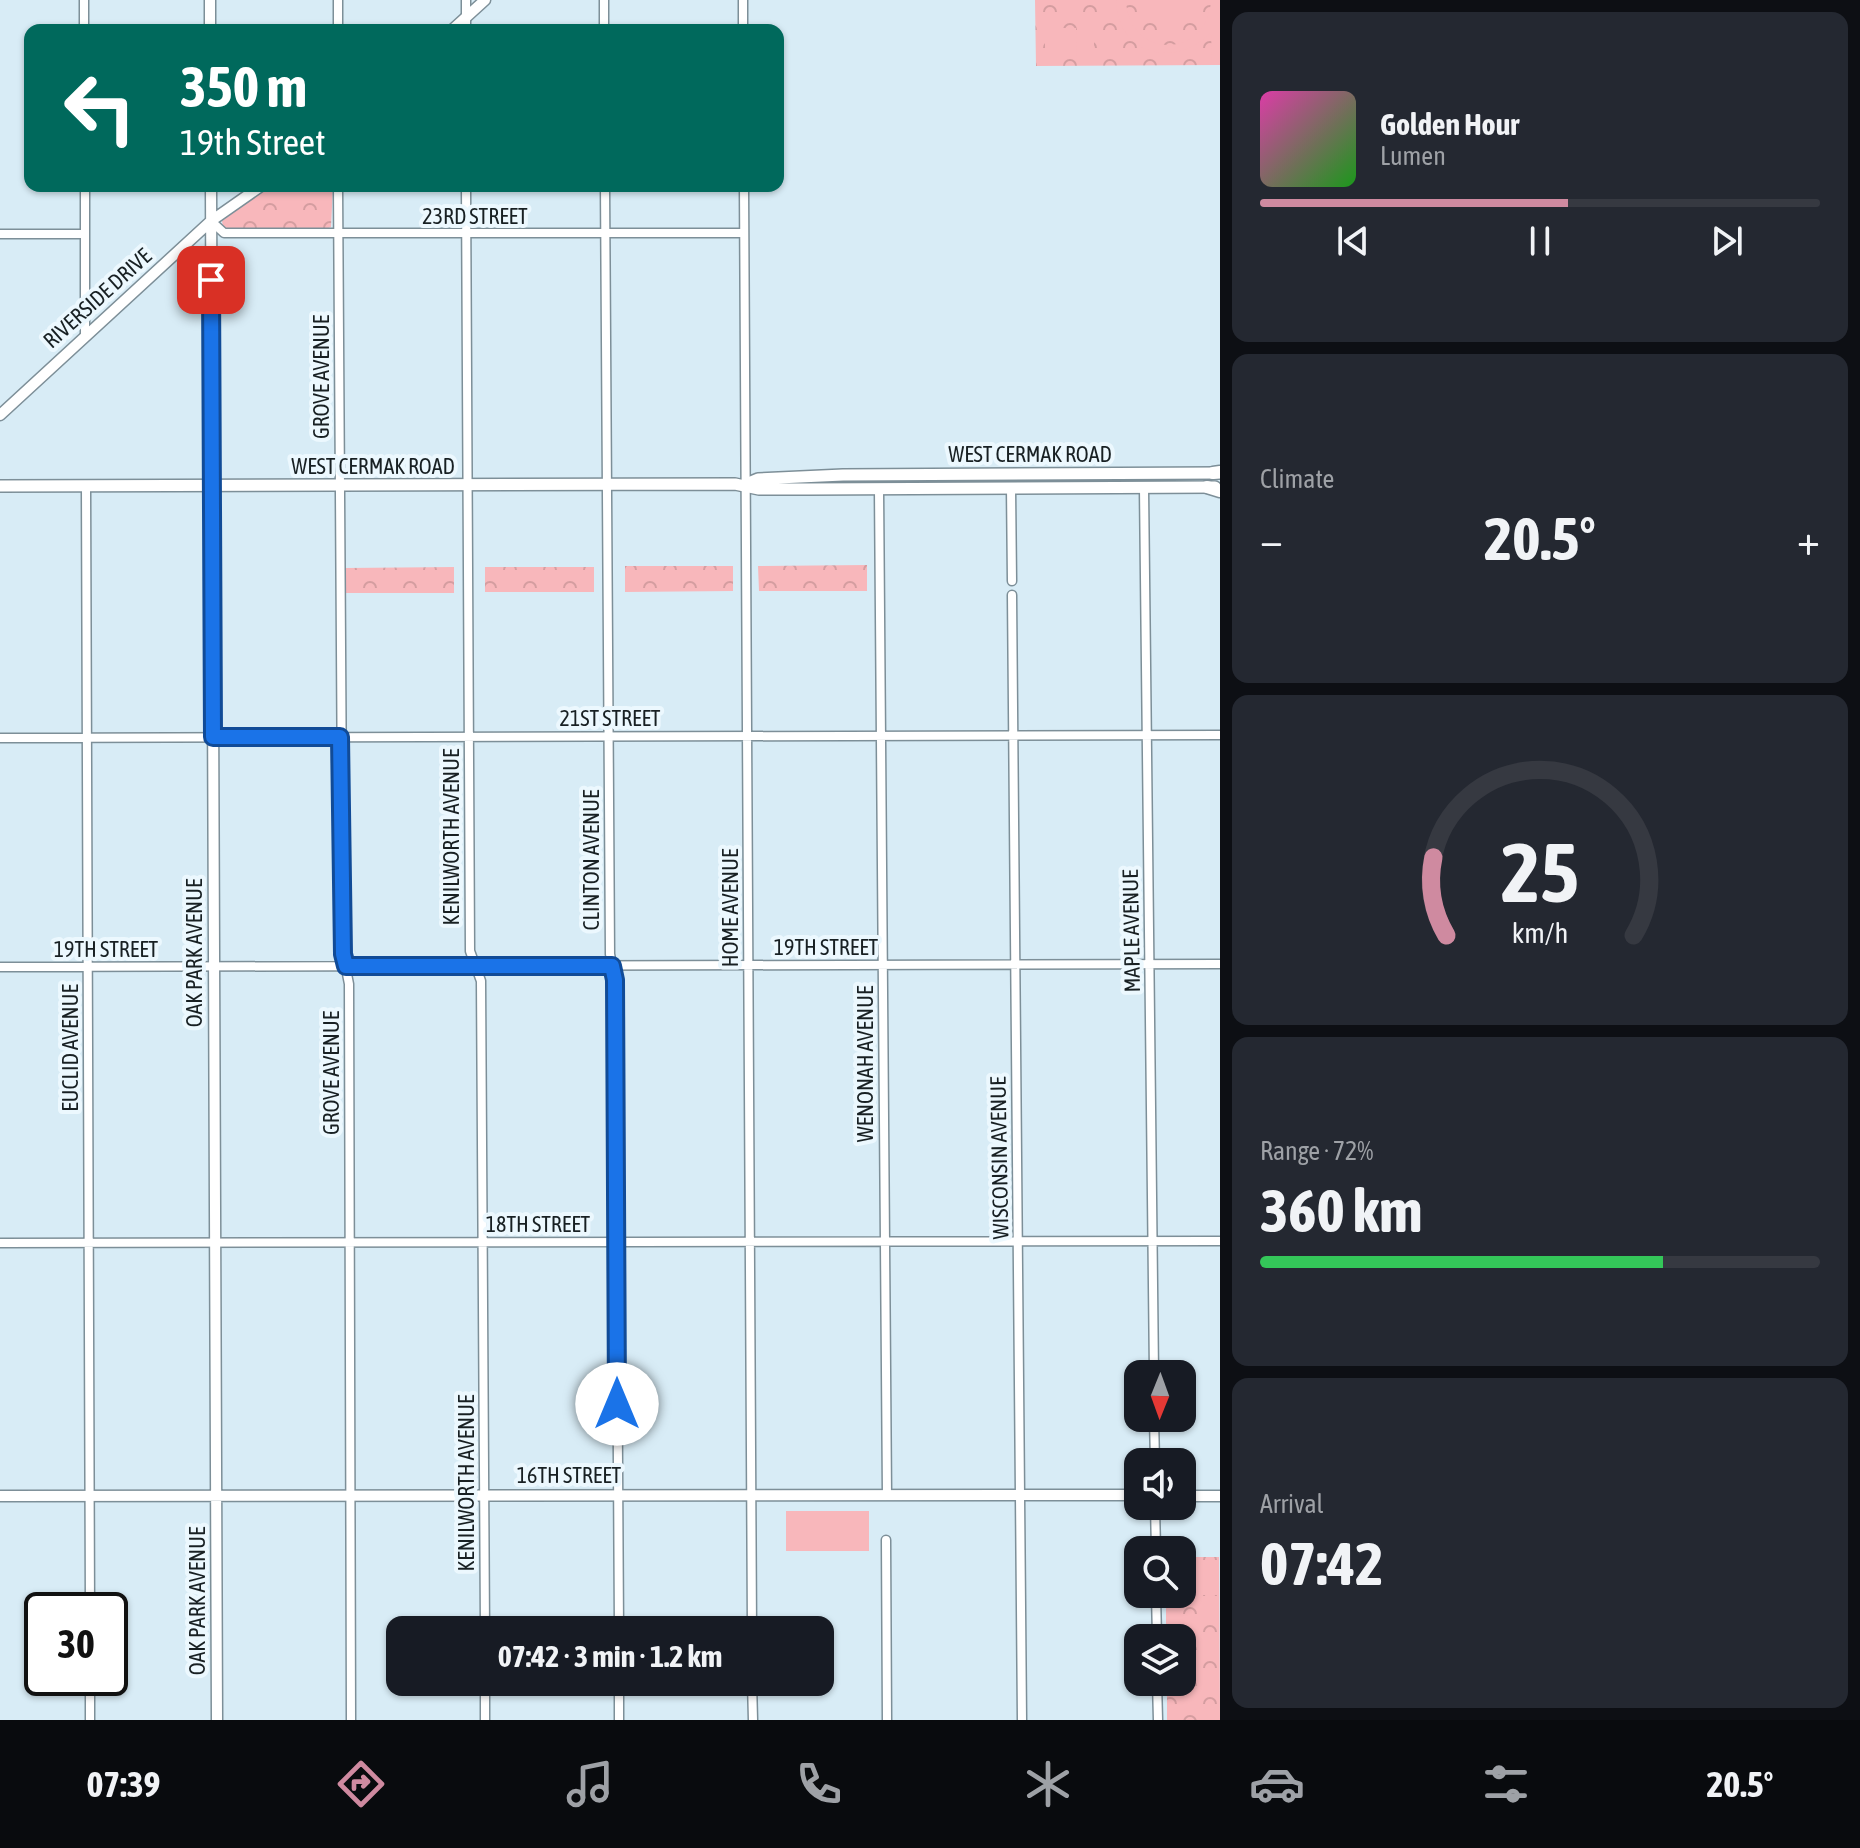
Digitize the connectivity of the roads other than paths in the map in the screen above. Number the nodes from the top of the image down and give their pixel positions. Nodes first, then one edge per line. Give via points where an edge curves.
1 (84, 0) edge
2 (210, 0) edge
3 (338, 0) edge
4 (466, 0) edge
5 (485, 0) edge
6 (604, 0) edge
7 (743, 0) edge
8 (466, 17) junction
9 (84, 24) edge
10 (210, 24) edge
11 (338, 24) edge
12 (458, 24) edge
13 (466, 24) edge
14 (604, 24) edge
15 (743, 24) edge
16 (85, 192) edge
17 (211, 192) edge
18 (252, 192) edge
19 (338, 192) edge
20 (466, 192) edge
21 (605, 192) edge
22 (744, 192) edge
23 (211, 221) junction
24 (744, 233) junction
25 (0, 234) edge
26 (85, 234) junction
27 (466, 234) junction
28 (606, 234) junction
29 (338, 235) junction
30 (85, 335) junction
31 (0, 415) edge
32 (1218, 473) edge
33 (745, 484) junction
34 (607, 485) junction
35 (0, 486) edge
36 (339, 486) junction
37 (467, 486) junction
38 (86, 487) junction
39 (212, 487) junction
40 (1011, 488) junction
41 (1144, 488) junction
42 (1216, 488) edge
43 (879, 489) junction
44 (1012, 581) dead end
45 (1012, 595) dead end
46 (881, 735) junction
47 (1013, 735) junction
48 (1147, 735) junction
49 (1220, 735) edge
50 (608, 736) junction
51 (747, 736) junction
52 (213, 737) junction
53 (340, 737) junction
54 (468, 737) junction
55 (0, 738) edge
56 (87, 738) junction
57 (1015, 964) junction
58 (1149, 964) junction
59 (1220, 964) edge
60 (748, 965) junction
61 (883, 965) junction
62 (346, 966) junction
63 (476, 966) junction
64 (612, 966) junction
65 (0, 967) edge
66 (88, 967) junction
67 (214, 967) junction
68 (885, 1241) junction
69 (1018, 1241) junction
70 (1152, 1241) junction
71 (1220, 1241) edge
72 (350, 1242) junction
73 (483, 1242) junction
74 (617, 1242) junction
75 (750, 1242) junction
76 (0, 1243) edge
77 (89, 1243) junction
78 (215, 1243) junction
79 (1154, 1360) edge
80 (1020, 1494) junction
81 (484, 1495) junction
82 (618, 1495) junction
83 (751, 1495) junction
84 (887, 1495) junction
85 (1124, 1495) edge
86 (0, 1496) edge
87 (90, 1496) junction
88 (216, 1496) junction
89 (349, 1496) junction
90 (1196, 1496) edge
91 (1220, 1496) edge
92 (886, 1540) dead end
93 (90, 1592) edge
94 (485, 1616) edge
95 (619, 1616) edge
96 (752, 1616) edge
97 (90, 1696) edge
98 (485, 1696) edge
99 (619, 1696) edge
100 (752, 1696) edge
101 (1157, 1696) edge
102 (90, 1720) edge
103 (217, 1720) edge
104 (351, 1720) edge
105 (485, 1720) edge
106 (619, 1720) edge
107 (753, 1720) edge
108 (887, 1720) edge
109 (1022, 1720) edge
110 (1158, 1720) edge

1 - 9 street
2 - 10 street
3 - 11 street
4 - 8 street
5 - 8 street
6 - 14 street
7 - 15 street
8 - 12 street
8 - 13 street
16 - 26 street
17 - 23 street, OAK PARK AVENUE
18 - 23 street, RIVERSIDE DRIVE
19 - 29 street, GROVE AVENUE
20 - 27 street, KENILWORTH AVENUE
21 - 28 street, CLINTON AVENUE
22 - 24 street, HOME AVENUE
23 - 29 street, 23RD STREET via 224,233
23 - 30 street, RIVERSIDE DRIVE
23 - 39 street, OAK PARK AVENUE
24 - 28 street, 23RD STREET
24 - 33 street, HOME AVENUE
25 - 26 street
26 - 30 street
27 - 28 street, 23RD STREET
27 - 29 street, 23RD STREET
27 - 37 street, KENILWORTH AVENUE
28 - 34 street, CLINTON AVENUE
29 - 36 street, GROVE AVENUE
30 - 31 street, RIVERSIDE DRIVE
32 - 33 main road, WEST CERMAK ROAD via 843,475
33 - 34 main road, WEST CERMAK ROAD
33 - 43 main road, WEST CERMAK ROAD via 759,489
33 - 51 street, HOME AVENUE
34 - 37 main road, WEST CERMAK ROAD
34 - 50 street, CLINTON AVENUE
35 - 38 main road, WEST CERMAK ROAD
36 - 37 main road, WEST CERMAK ROAD
36 - 39 main road, WEST CERMAK ROAD
36 - 53 street, GROVE AVENUE
37 - 54 street, KENILWORTH AVENUE
38 - 39 main road, WEST CERMAK ROAD
38 - 56 street, EUCLID AVENUE
39 - 52 street, OAK PARK AVENUE
40 - 41 main road, WEST CERMAK ROAD
40 - 43 main road, WEST CERMAK ROAD
40 - 44 street
41 - 42 main road, WEST CERMAK ROAD
41 - 48 street, MAPLE AVENUE
43 - 46 street, WENONAH AVENUE
45 - 47 street, WISCONSIN AVENUE
46 - 47 street, 21ST STREET
46 - 51 street, 21ST STREET
46 - 61 street, WENONAH AVENUE
47 - 48 street, 21ST STREET
47 - 57 street, WISCONSIN AVENUE
48 - 49 street, 21ST STREET
48 - 58 street, MAPLE AVENUE
50 - 51 street, 21ST STREET
50 - 54 street, 21ST STREET
50 - 64 street, CLINTON AVENUE
51 - 60 street, HOME AVENUE
52 - 53 street, 21ST STREET
52 - 56 street, 21ST STREET
52 - 67 street, OAK PARK AVENUE
53 - 54 street, 21ST STREET
53 - 62 street, GROVE AVENUE
54 - 63 street, KENILWORTH AVENUE via 470,951
55 - 56 street, 21ST STREET
56 - 66 street, EUCLID AVENUE
57 - 58 street, 19TH STREET
57 - 61 street, 19TH STREET
57 - 69 street, WISCONSIN AVENUE
58 - 59 street, 19TH STREET
58 - 70 street, MAPLE AVENUE
60 - 61 street, 19TH STREET
60 - 64 street, 19TH STREET
60 - 75 street, HOME AVENUE
61 - 68 street, WENONAH AVENUE
62 - 63 street, 19TH STREET
62 - 67 street, 19TH STREET
62 - 72 street, GROVE AVENUE
63 - 64 street, 19TH STREET
63 - 73 street, KENILWORTH AVENUE via 481,981
64 - 74 street, CLINTON AVENUE
65 - 66 street, 19TH STREET
66 - 67 street, 19TH STREET
66 - 77 street, EUCLID AVENUE
67 - 78 street, OAK PARK AVENUE
68 - 69 street, 18TH STREET
68 - 75 street, 18TH STREET
68 - 84 street, WENONAH AVENUE
69 - 70 street, 18TH STREET
69 - 80 street, WISCONSIN AVENUE
70 - 71 street, 18TH STREET
70 - 79 street, MAPLE AVENUE
72 - 73 street, 18TH STREET
72 - 78 street, 18TH STREET
72 - 89 street, GROVE AVENUE
73 - 74 street, 18TH STREET
73 - 81 street, KENILWORTH AVENUE
74 - 75 street, 18TH STREET
74 - 82 street, CLINTON AVENUE
75 - 83 street, HOME AVENUE
76 - 77 street, 18TH STREET
77 - 78 street, 18TH STREET
77 - 87 street, EUCLID AVENUE
78 - 88 street, OAK PARK AVENUE
80 - 84 street, 16TH STREET
80 - 85 street, 16TH STREET
80 - 109 street, WISCONSIN AVENUE
81 - 82 street, 16TH STREET
81 - 89 street, 16TH STREET
81 - 94 street, KENILWORTH AVENUE
82 - 83 street, 16TH STREET
82 - 95 street, CLINTON AVENUE
83 - 84 street, 16TH STREET
83 - 96 street, HOME AVENUE
86 - 87 street, 16TH STREET
87 - 88 street, 16TH STREET
87 - 93 street, EUCLID AVENUE
88 - 89 street, 16TH STREET
88 - 103 street, OAK PARK AVENUE
89 - 104 street, GROVE AVENUE
90 - 91 street
92 - 108 street
97 - 102 street
98 - 105 street
99 - 106 street
100 - 107 street
101 - 110 street

